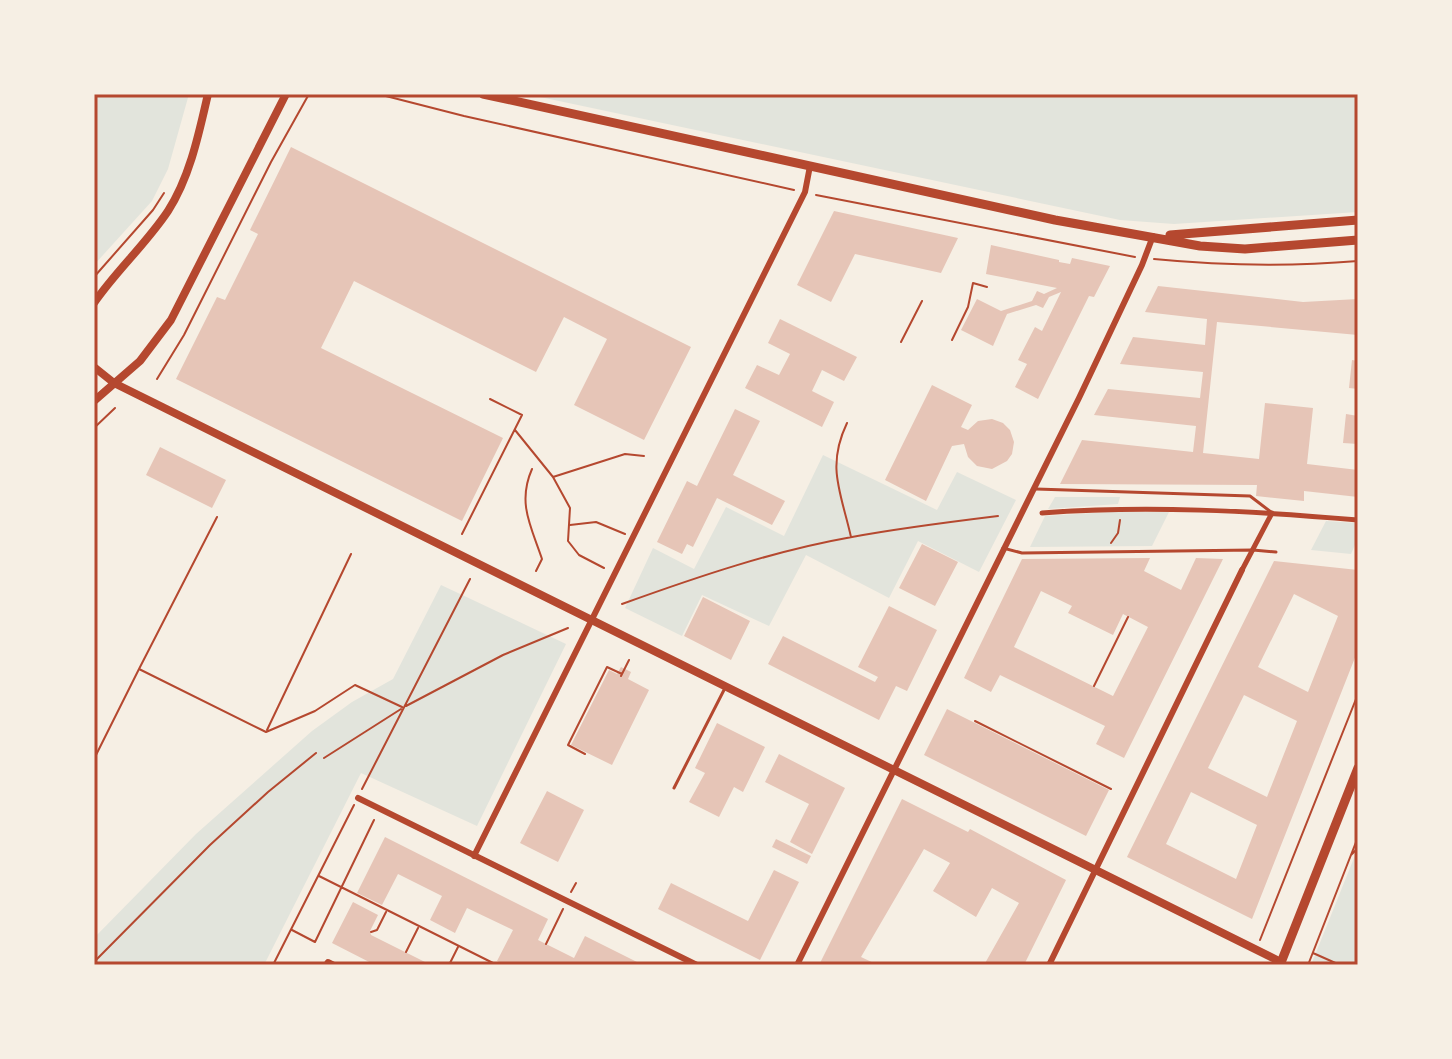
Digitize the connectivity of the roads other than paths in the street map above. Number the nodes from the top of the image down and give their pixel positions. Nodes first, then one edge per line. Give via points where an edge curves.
1 (208, 94) edge
2 (286, 94) edge
3 (483, 94) edge
4 (810, 165) junction
5 (1358, 220) edge
6 (1153, 236) junction
7 (1358, 240) edge
8 (94, 303) edge
9 (94, 367) edge
10 (114, 383) junction
11 (94, 401) edge
12 (1033, 489) junction
13 (1042, 513) dead end
14 (1272, 513) junction
15 (1358, 520) edge
16 (1003, 548) junction
17 (1253, 550) junction
18 (1276, 552) dead end
19 (1242, 570) joint
20 (592, 619) junction
21 (726, 685) junction
22 (1358, 768) edge
23 (896, 769) junction
24 (674, 788) dead end
25 (358, 798) road end
26 (474, 856) junction
27 (1097, 869) junction
28 (1283, 964) edge
29 (326, 965) edge
30 (334, 965) edge
31 (697, 965) edge
32 (797, 965) edge
33 (1049, 965) edge

1 - 8 street via 174,199
2 - 10 street via 171,320 140,361
3 - 4 main road
4 - 6 main road via 1055,220
4 - 20 street via 805,192
5 - 6 main road
6 - 7 main road via 1245,249
6 - 12 street
9 - 10 street
10 - 11 street
10 - 20 street
12 - 14 lane via 1250,496
12 - 16 street
13 - 14 street
14 - 15 street
14 - 17 street
16 - 17 lane via 1022,553
16 - 23 street
17 - 18 lane
17 - 19 street
19 - 27 street
20 - 21 street
20 - 26 street
21 - 23 street
21 - 24 lane
22 - 28 main road
23 - 27 street
23 - 32 street
25 - 26 street
26 - 31 street
27 - 28 street
27 - 33 street
29 - 30 street

